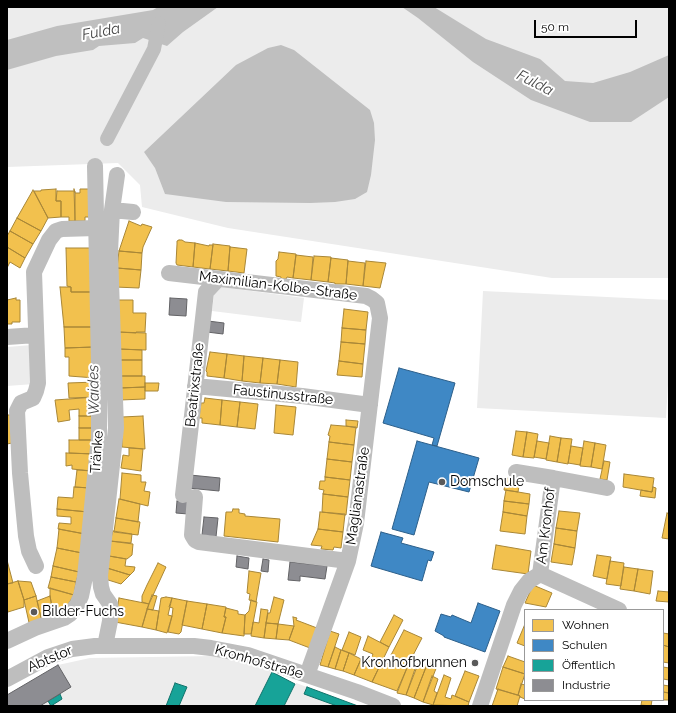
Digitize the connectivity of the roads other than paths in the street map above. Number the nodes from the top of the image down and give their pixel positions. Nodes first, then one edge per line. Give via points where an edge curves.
1 (95, 166) dead end
2 (117, 175) dead end
3 (112, 210) junction
4 (133, 212) dead end
5 (96, 228) junction
6 (169, 273) dead end
7 (218, 279) junction
8 (379, 310) joint
9 (36, 335) junction
10 (7, 337) edge
11 (195, 386) junction
12 (370, 405) junction
13 (13, 452) edge
14 (516, 472) dead end
15 (553, 478) junction
16 (607, 488) dead end
17 (348, 560) junction
18 (36, 566) dead end
19 (540, 574) junction
20 (617, 609) edge
21 (7, 641) edge
22 (100, 646) junction
23 (307, 675) junction
24 (7, 679) edge
25 (393, 706) edge
26 (480, 706) edge

1 - 5 street, Tränke
2 - 3 street, Tränke
3 - 4 street
3 - 22 street, Tränke via 110,252 116,428 100,576 100,587 111,609 110,621
5 - 9 street via 62,229 50,240 34,272
5 - 21 street, Tränke via 99,443 82,596 70,614 64,618
6 - 7 street, Maximilian-Kolbe-Straße
7 - 8 street, Maximilian-Kolbe-Straße via 366,296 377,303
7 - 11 street, Beatrixstraße via 206,292
8 - 12 street, Maglianastraße
9 - 10 street
9 - 13 street via 38,383 33,398 21,403 17,411
11 - 12 street, Faustinusstraße
11 - 17 street, Beatrixstraße via 189,496 192,535 195,540
12 - 17 street, Maglianastraße via 356,524
13 - 18 street via 29,551
14 - 15 street, Am Kronhof
15 - 16 street, Am Kronhof
15 - 19 street, Am Kronhof
17 - 23 street, Maglianastraße
19 - 20 street, Am Kronhof
19 - 26 street, Am Kronhof via 529,581 514,605
22 - 23 street, Kronhofstraße via 211,648 248,655
22 - 24 street, Abtstor via 55,654
23 - 25 street, Kronhofstraße

